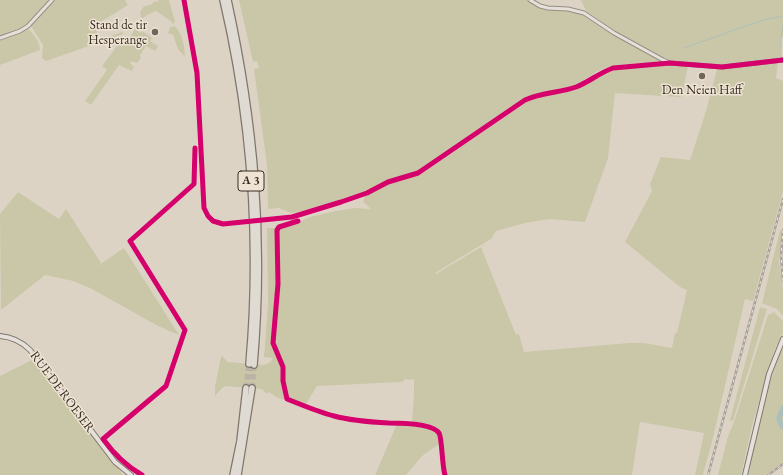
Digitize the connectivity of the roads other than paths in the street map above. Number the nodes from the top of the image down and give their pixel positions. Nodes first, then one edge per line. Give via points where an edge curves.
1 (52, 0) edge
2 (223, 0) edge
3 (228, 0) edge
4 (530, 0) edge
5 (0, 38) edge
6 (783, 60) edge
7 (0, 336) edge
8 (783, 339) edge
9 (131, 475) edge
10 (233, 475) edge
11 (238, 475) edge
12 (745, 475) edge

1 - 5 street via 28,26
2 - 3 highway, A 3 via 242,93 252,189 252,364 258,305 259,252 255,162 243,74
4 - 6 street via 548,8 584,13 670,63 722,67
7 - 9 main road, RUE DE ROESER via 17,340 30,350 115,462
8 - 12 main road via 767,381
10 - 11 highway via 249,388

